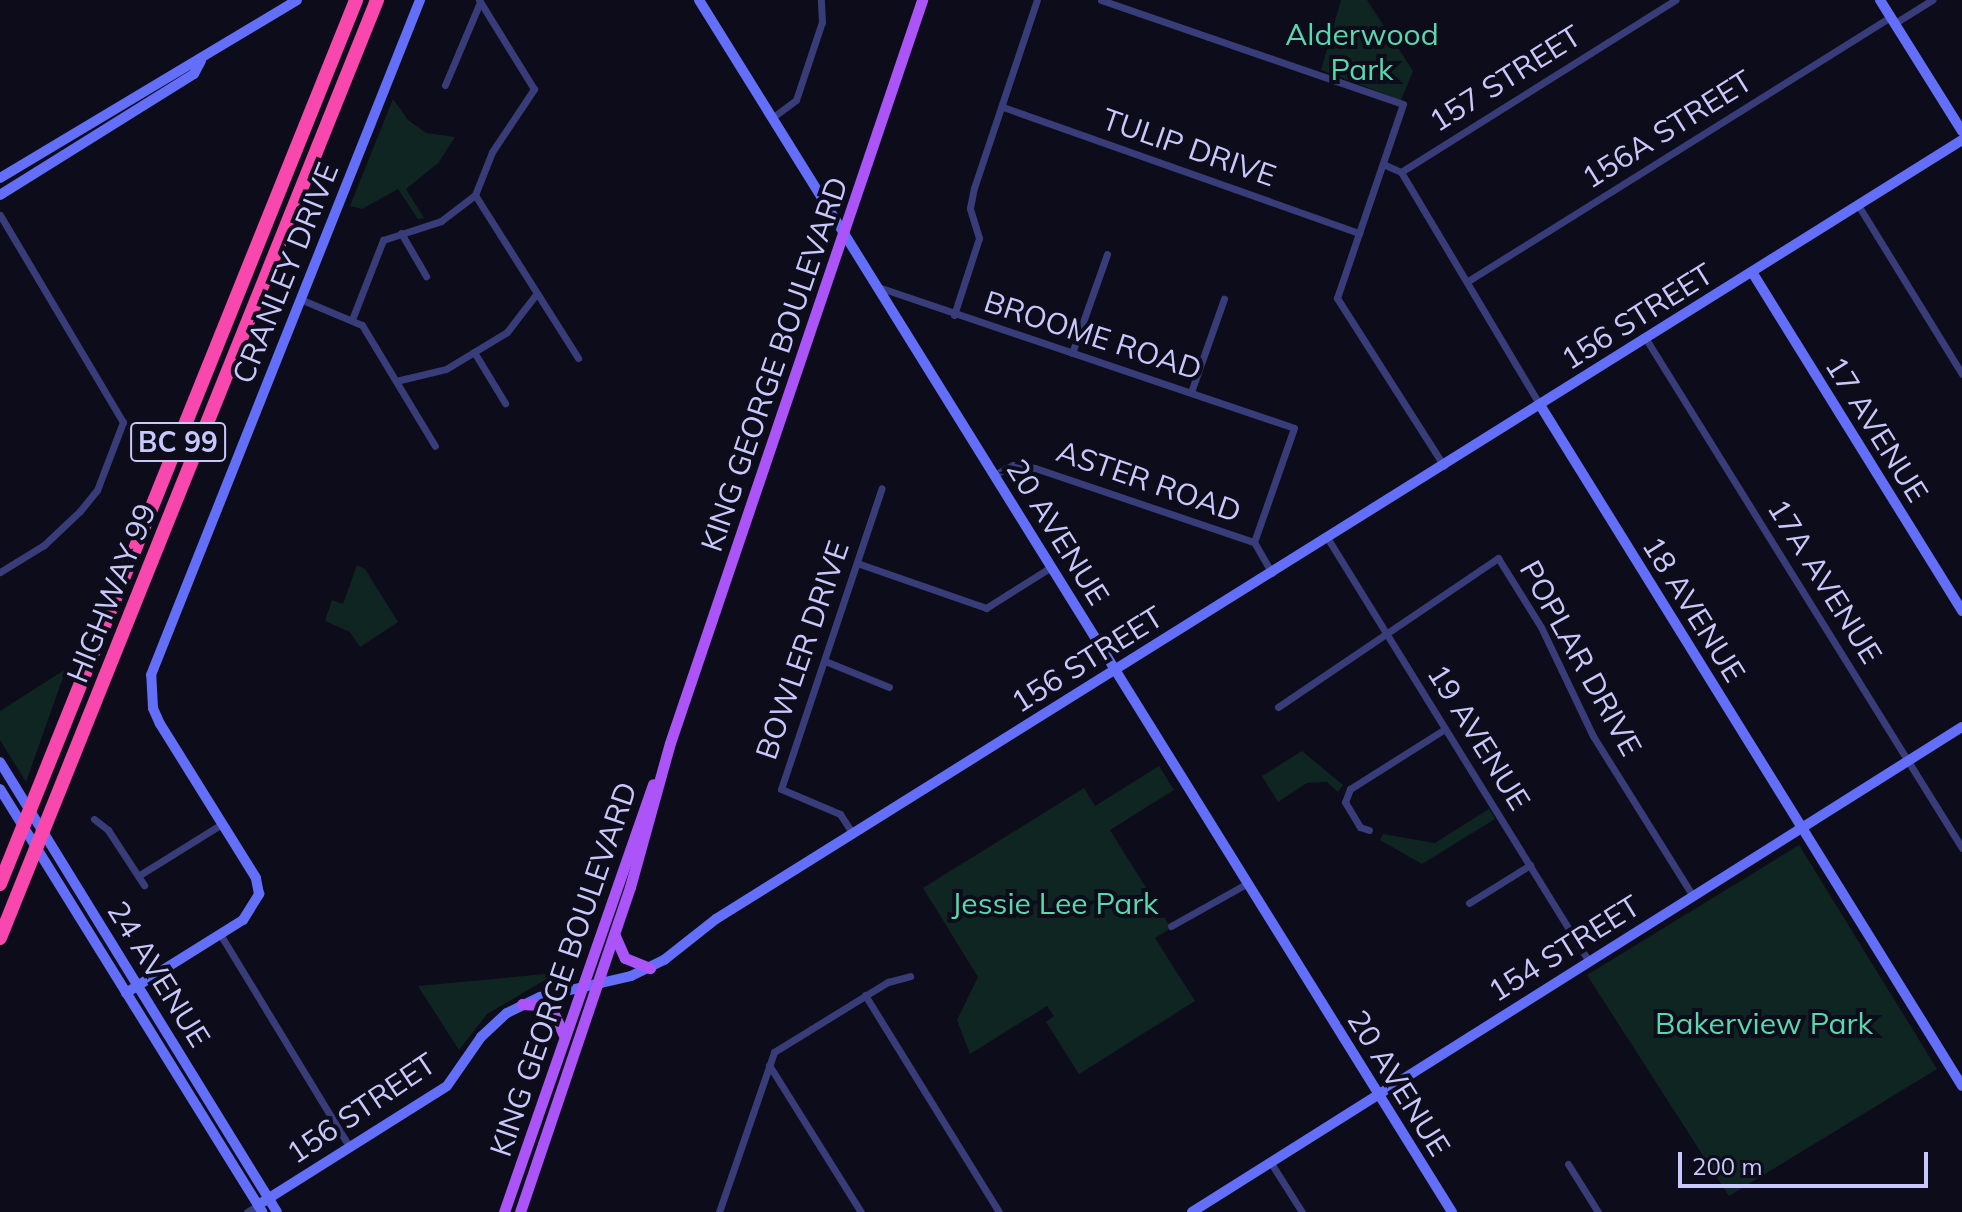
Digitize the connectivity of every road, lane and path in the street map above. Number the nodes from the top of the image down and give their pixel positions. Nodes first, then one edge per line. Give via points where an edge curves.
1 (297, 0) edge
2 (356, 0) edge
3 (377, 0) edge
4 (420, 0) edge
5 (699, 0) edge
6 (821, 0) edge
7 (922, 0) edge
8 (1037, 0) edge
9 (1101, 0) edge
10 (1675, 0) edge
11 (1880, 0) edge
12 (1932, 0) edge
13 (480, 1) edge
14 (1893, 20) junction
15 (201, 61) junction
16 (445, 85) dead end
17 (1003, 107) junction
18 (772, 118) junction
19 (1962, 131) edge
20 (1962, 140) edge
21 (1383, 164) junction
22 (1401, 172) junction
23 (0, 178) edge
24 (0, 195) edge
25 (475, 195) junction
26 (1858, 205) junction
27 (0, 215) edge
28 (401, 233) junction
29 (844, 233) junction
30 (1359, 233) junction
31 (1107, 254) dead end
32 (1752, 272) junction
33 (426, 276) dead end
34 (1468, 281) junction
35 (878, 287) junction
36 (537, 293) junction
37 (300, 299) junction
38 (1224, 299) dead end
39 (954, 315) junction
40 (353, 317) junction
41 (1646, 339) junction
42 (474, 352) junction
43 (1072, 353) junction
44 (578, 358) dead end
45 (1962, 374) edge
46 (396, 381) junction
47 (1191, 392) junction
48 (505, 403) dead end
49 (1540, 405) junction
50 (435, 446) dead end
51 (1444, 466) junction
52 (994, 475) junction
53 (882, 488) dead end
54 (1328, 539) junction
55 (1254, 542) junction
56 (857, 563) junction
57 (1051, 567) junction
58 (0, 572) edge
59 (1272, 573) junction
60 (1962, 611) edge
61 (1388, 635) junction
62 (825, 661) junction
63 (1115, 670) junction
64 (889, 687) dead end
65 (1278, 707) dead end
66 (1962, 727) edge
67 (1445, 729) junction
68 (670, 743) junction
69 (1908, 761) junction
70 (0, 762) edge
71 (0, 789) edge
72 (94, 819) dead end
73 (222, 824) junction
74 (1802, 828) junction
75 (1369, 830) dead end
76 (853, 834) junction
77 (1962, 848) edge
78 (1530, 865) junction
79 (138, 876) junction
80 (0, 884) edge
81 (1246, 884) junction
82 (144, 885) dead end
83 (1693, 896) junction
84 (1469, 903) dead end
85 (1171, 926) dead end
86 (616, 932) junction
87 (220, 934) junction
88 (0, 938) edge
89 (1589, 961) junction
90 (650, 968) junction
91 (910, 976) dead end
92 (138, 985) junction
93 (596, 985) junction
94 (580, 987) junction
95 (126, 993) junction
96 (865, 995) junction
97 (522, 1004) junction
98 (564, 1036) junction
99 (769, 1065) junction
100 (174, 1069) junction
101 (1962, 1086) edge
102 (1378, 1094) junction
103 (219, 1116) junction
104 (530, 1136) junction
105 (350, 1148) junction
106 (1271, 1163) junction
107 (1568, 1164) dead end
108 (527, 1191) junction
109 (269, 1198) junction
110 (260, 1209) edge
111 (247, 1212) edge
112 (277, 1212) edge
113 (504, 1212) edge
114 (520, 1212) edge
115 (719, 1212) edge
116 (861, 1212) edge
117 (999, 1212) edge
118 (1192, 1212) edge
119 (1302, 1212) edge
120 (1452, 1212) edge
121 (1598, 1212) edge

1 - 15 street
2 - 80 highway, HIGHWAY 99 / BC 99
3 - 88 highway, HIGHWAY 99 / BC 99
4 - 37 street, CRANLEY DRIVE
5 - 18 street, 20 AVENUE
6 - 18 street via 822,22 796,100
7 - 29 main road, KING GEORGE BOULEVARD
8 - 17 street
9 - 21 street via 1403,104
10 - 22 street, 157 STREET
11 - 14 street
12 - 14 street, 156A STREET
13 - 16 street
13 - 25 street via 534,89 492,152
14 - 19 street
14 - 34 street, 156A STREET
15 - 23 street via 187,63
15 - 24 street via 194,74
17 - 30 street, TULIP DRIVE
17 - 39 street via 974,188 970,208 979,238
18 - 29 street, 20 AVENUE
20 - 26 street, 156 STREET
21 - 22 street
21 - 30 street
22 - 34 street, 18 AVENUE
25 - 28 street via 441,221
25 - 36 street
26 - 32 street, 156 STREET
26 - 45 street
27 - 58 street via 123,422 97,490 80,511 44,545
28 - 33 street
28 - 40 street via 383,240
29 - 35 street, 20 AVENUE
29 - 68 main road, KING GEORGE BOULEVARD
30 - 51 street via 1337,298
31 - 43 street
32 - 41 street, 156 STREET
32 - 60 street, 17 AVENUE
34 - 49 street, 18 AVENUE
35 - 39 street, BROOME ROAD
35 - 52 street, 20 AVENUE
36 - 42 street via 507,332
36 - 44 street
37 - 40 street
37 - 73 street, CRANLEY DRIVE via 151,675 160,724
38 - 47 street
39 - 43 street, BROOME ROAD
40 - 46 street
41 - 49 street, 156 STREET
41 - 69 street, 17A AVENUE
42 - 46 street via 446,369
42 - 48 street
43 - 47 street, BROOME ROAD
46 - 50 street
47 - 55 street, BROOME ROAD via 1294,428
49 - 51 street, 156 STREET
49 - 74 street, 18 AVENUE
51 - 54 street, 156 STREET
52 - 55 street, ASTER ROAD via 1013,465 1035,468
52 - 57 street, 20 AVENUE
53 - 56 street, BOWLER DRIVE
54 - 59 street, 156 STREET
54 - 61 street, 19 AVENUE
55 - 59 street, ASTER ROAD
56 - 57 street via 986,608
56 - 62 street, BOWLER DRIVE
57 - 63 street, 20 AVENUE
59 - 63 street, 156 STREET
61 - 65 street
61 - 67 street, 19 AVENUE
61 - 83 street, POPLAR DRIVE via 1498,558 1541,627 1593,736
62 - 64 street
62 - 76 street, BOWLER DRIVE via 781,789 840,814
63 - 76 street, 156 STREET
63 - 81 street, 20 AVENUE
66 - 69 street, 154 STREET
67 - 75 street via 1350,789 1345,802 1360,827
67 - 78 street, 19 AVENUE
68 - 86 main road, KING GEORGE BOULEVARD
68 - 94 main road, KING GEORGE BOULEVARD
69 - 74 street, 154 STREET
69 - 77 street, 17A AVENUE
70 - 92 street, 24 AVENUE
71 - 95 street, 24 AVENUE
72 - 79 street via 108,830
73 - 79 street
73 - 87 street, CRANLEY DRIVE via 256,878 259,894 254,909
74 - 83 street, 154 STREET
74 - 101 street, 18 AVENUE
76 - 90 street, 156 STREET via 716,919
78 - 84 street
78 - 89 street, 19 AVENUE
79 - 82 street
81 - 85 street
81 - 102 street, 20 AVENUE
83 - 89 street, 154 STREET
86 - 90 main road via 625,958
86 - 93 main road, KING GEORGE BOULEVARD
87 - 92 street
87 - 105 street
89 - 102 street, 154 STREET
90 - 93 street, 156 STREET
91 - 96 street
92 - 95 street
92 - 103 street, 24 AVENUE
93 - 94 street, 156 STREET
93 - 108 main road, KING GEORGE BOULEVARD
94 - 97 street, 156 STREET
94 - 98 main road, KING GEORGE BOULEVARD
95 - 100 street, 24 AVENUE
96 - 99 street via 774,1052
96 - 117 street
97 - 98 main road via 539,1005 554,1014
97 - 105 street, 156 STREET via 481,1037 447,1086
98 - 104 main road, KING GEORGE BOULEVARD
99 - 115 street
99 - 116 street
100 - 103 street
100 - 110 street, 24 AVENUE
102 - 106 street, 154 STREET
102 - 120 street, 20 AVENUE
103 - 109 street, 24 AVENUE
104 - 108 main road via 535,1146 525,1177
104 - 113 main road, KING GEORGE BOULEVARD
105 - 109 street, 156 STREET
106 - 118 street, 154 STREET
106 - 119 street
107 - 121 street
108 - 114 main road, KING GEORGE BOULEVARD
109 - 110 street, 156 STREET
109 - 112 street, 24 AVENUE
110 - 111 street, 156 STREET

